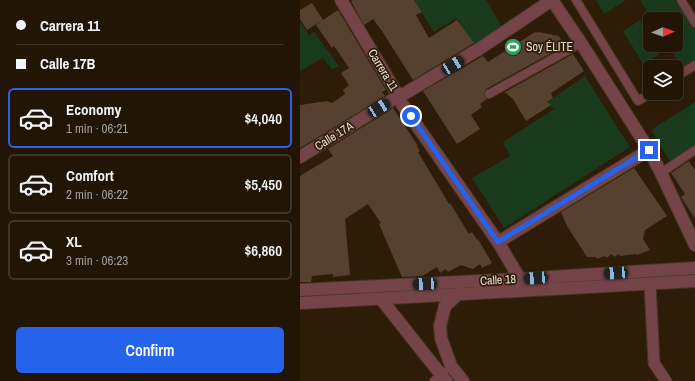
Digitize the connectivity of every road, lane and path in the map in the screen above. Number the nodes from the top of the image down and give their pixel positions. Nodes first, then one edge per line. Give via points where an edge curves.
1 (341, 0) edge
2 (552, 0) edge
3 (576, 0) edge
4 (681, 0) edge
5 (695, 23) edge
6 (581, 42) junction
7 (695, 65) edge
8 (683, 73) edge
9 (488, 94) dead end
10 (399, 97) junction
11 (643, 98) edge
12 (649, 150) junction
13 (695, 150) edge
14 (300, 157) edge
15 (661, 173) junction
16 (498, 242) junction
17 (695, 245) edge
18 (695, 268) edge
19 (520, 279) junction
20 (695, 281) edge
21 (650, 284) junction
22 (300, 290) edge
23 (457, 294) junction
24 (381, 299) junction
25 (300, 303) edge
26 (451, 366) junction
27 (440, 379) edge
28 (463, 381) edge
29 (666, 381) edge

1 - 10 street, Carrera 11
2 - 6 street
2 - 10 street, Calle 17A via 479,50
3 - 11 lane via 638,101
4 - 5 lane
6 - 9 lane
6 - 12 street
7 - 8 lane
10 - 14 street, Calle 17A
10 - 16 street, Carrera 11
12 - 15 street
12 - 16 street
13 - 15 lane
15 - 17 street
16 - 19 street, Carrera 11
18 - 19 street, Calle 18
19 - 22 street, Calle 18
20 - 21 street, Calle 18
21 - 23 street, Calle 18
21 - 29 street via 654,363
23 - 24 street, Calle 18
23 - 26 street via 445,306 440,326 441,338
24 - 25 street, Calle 18
24 - 27 street
26 - 27 lane
26 - 28 street

